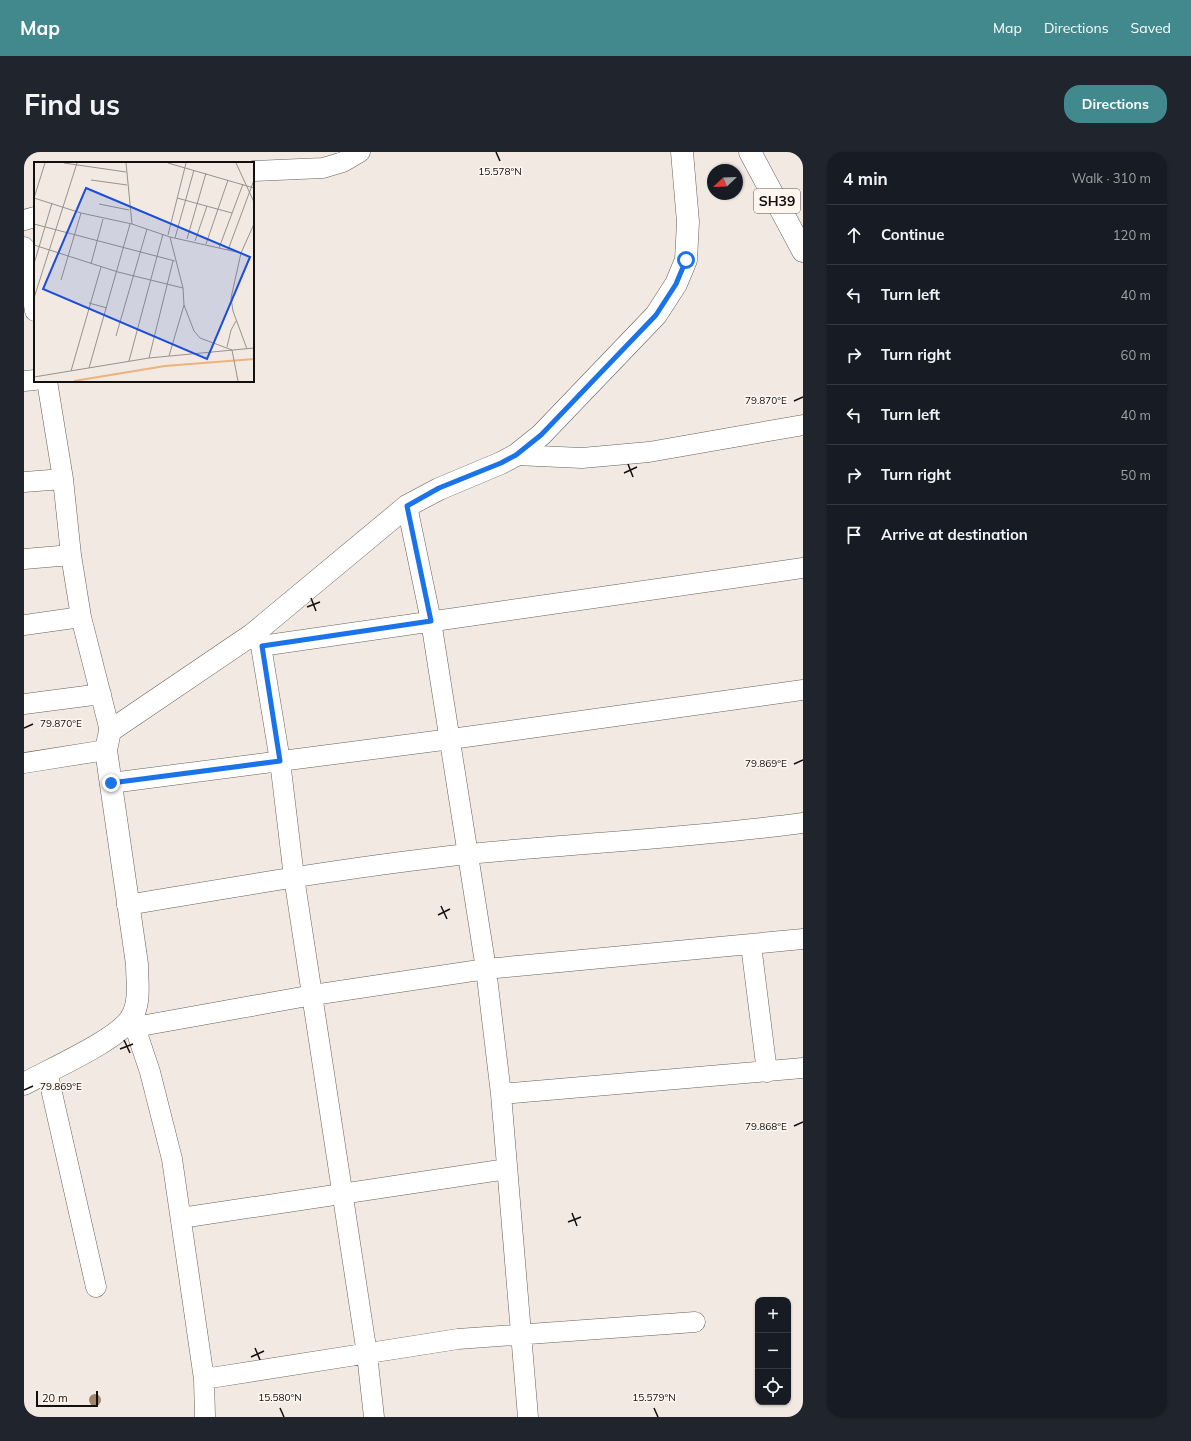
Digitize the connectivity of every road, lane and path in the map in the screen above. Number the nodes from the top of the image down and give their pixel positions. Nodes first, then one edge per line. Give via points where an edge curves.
1 (360, 152) edge
2 (682, 152) edge
3 (750, 152) edge
4 (254, 171) edge
5 (34, 217) edge
6 (24, 220) edge
7 (24, 247) edge
8 (803, 250) edge
9 (34, 304) edge
10 (34, 380) edge
11 (24, 381) edge
12 (47, 382) edge
13 (803, 425) edge
14 (516, 455) junction
15 (63, 479) junction
16 (24, 482) edge
17 (407, 506) junction
18 (71, 555) junction
19 (24, 559) edge
20 (803, 568) edge
21 (81, 618) junction
22 (431, 621) junction
23 (24, 625) edge
24 (257, 640) junction
25 (803, 690) edge
26 (101, 694) junction
27 (24, 704) edge
28 (451, 739) junction
29 (108, 740) junction
30 (280, 761) junction
31 (24, 763) edge
32 (111, 783) junction
33 (803, 823) edge
34 (469, 854) junction
35 (294, 877) junction
36 (127, 905) junction
37 (803, 939) edge
38 (751, 945) junction
39 (486, 969) junction
40 (313, 995) junction
41 (133, 1022) junction
42 (803, 1068) edge
43 (47, 1071) junction
44 (767, 1072) junction
45 (24, 1084) edge
46 (501, 1094) junction
47 (507, 1169) junction
48 (343, 1194) junction
49 (181, 1218) junction
50 (96, 1287) dead end
51 (695, 1322) dead end
52 (520, 1334) junction
53 (367, 1354) junction
54 (204, 1379) junction
55 (205, 1417) edge
56 (374, 1417) edge
57 (528, 1417) edge

1 - 4 street via 343,162 323,168
2 - 14 main road via 688,222 687,252 676,284 656,315 541,435
3 - 8 main road, SH39
5 - 6 street
7 - 9 street
10 - 11 street
12 - 15 street
13 - 14 street via 649,452 582,458
14 - 17 main road via 439,488
15 - 16 street
15 - 18 street
17 - 22 street
17 - 24 main road
18 - 19 street
18 - 21 street
20 - 22 street
21 - 23 street
21 - 26 street
22 - 24 street
22 - 28 street
24 - 29 main road
24 - 30 street
25 - 28 street
26 - 27 street
26 - 29 street
28 - 30 street
28 - 34 street
29 - 31 street
29 - 32 main road
30 - 32 street
30 - 35 street
32 - 36 main road
33 - 34 street via 728,833
34 - 35 street
34 - 39 street
35 - 36 street
35 - 40 street
36 - 41 main road via 138,996
37 - 38 street
38 - 39 street
38 - 44 street
39 - 40 street
39 - 46 street
40 - 41 street
40 - 48 street
41 - 43 main road via 115,1035
41 - 49 street via 150,1072 172,1159
42 - 44 street
43 - 45 main road
43 - 50 street
44 - 46 street
46 - 47 street
47 - 48 street
47 - 52 street
48 - 49 street
48 - 53 street
49 - 54 street
51 - 52 street
52 - 53 street via 458,1339
52 - 57 street
53 - 54 street
53 - 56 street
54 - 55 street

